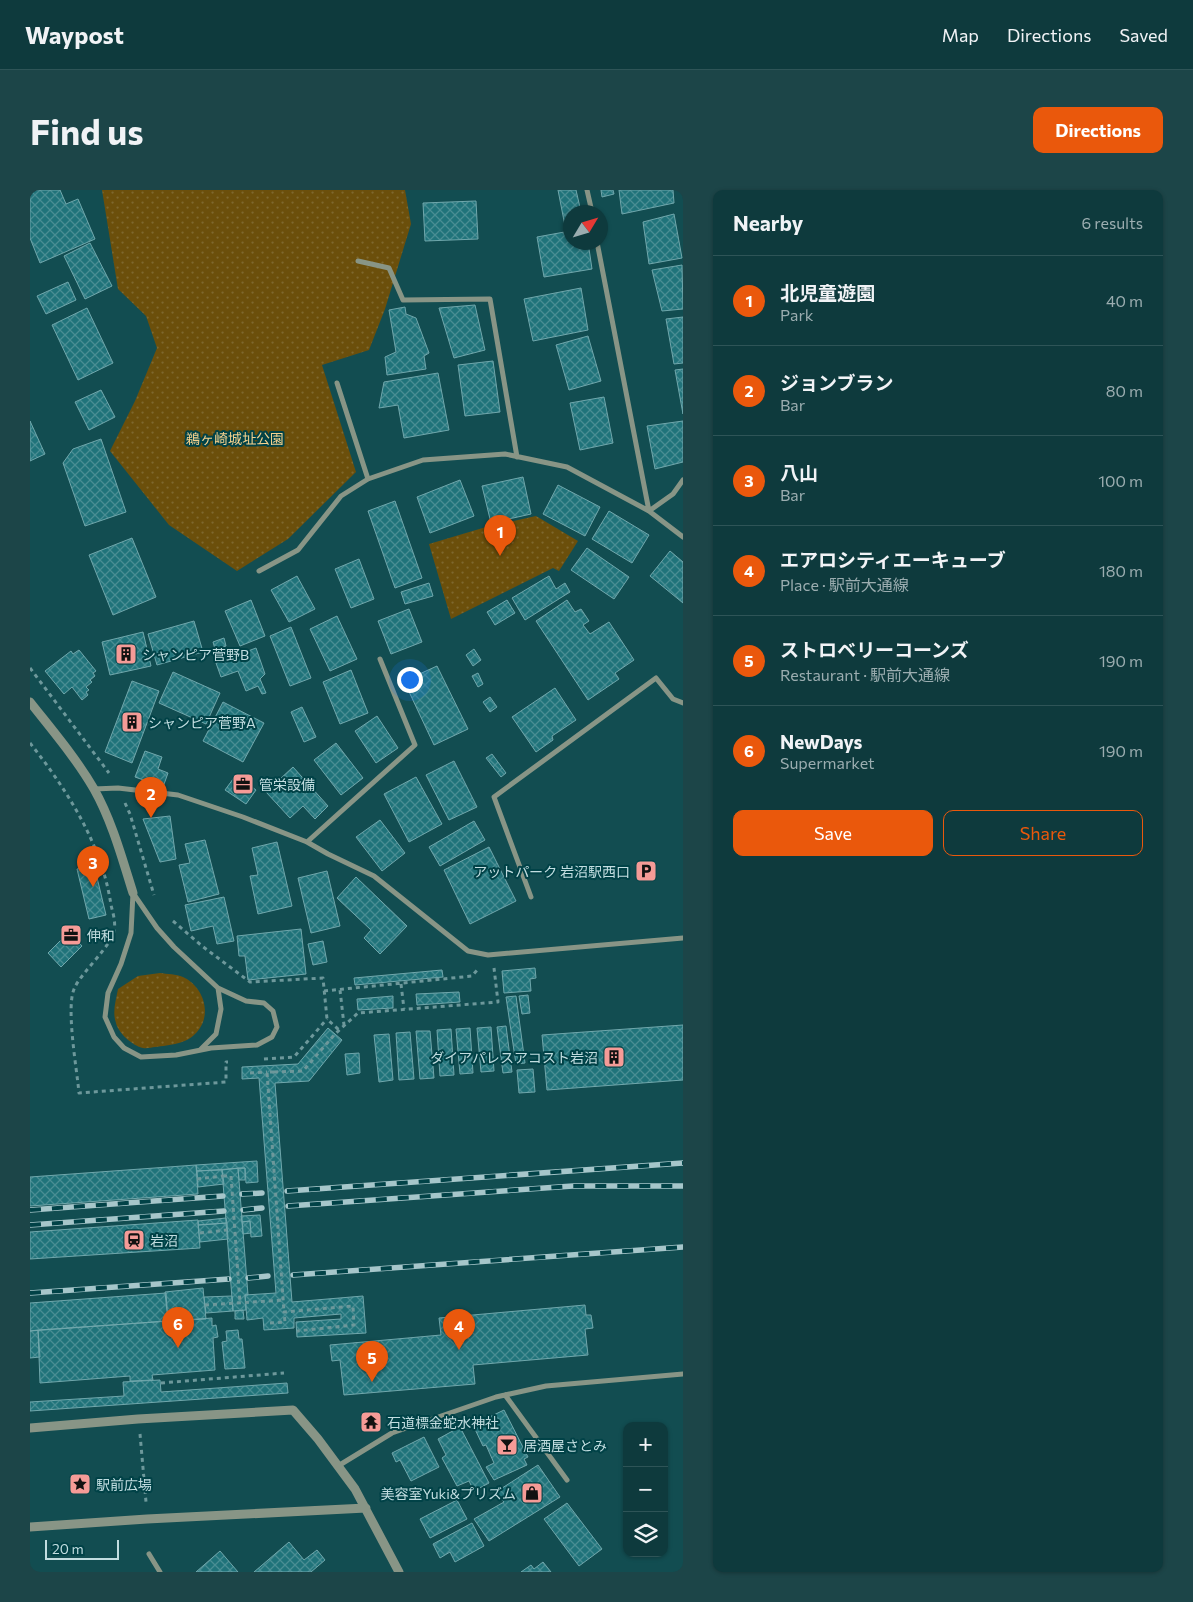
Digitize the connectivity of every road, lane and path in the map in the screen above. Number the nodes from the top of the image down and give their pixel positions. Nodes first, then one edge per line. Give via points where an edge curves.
1 (587, 190) edge
2 (590, 205) edge
3 (599, 250) edge
4 (358, 261) dead end
5 (337, 383) dead end
6 (517, 456) junction
7 (368, 479) junction
8 (683, 480) edge
9 (649, 511) junction
10 (683, 537) edge
11 (259, 571) dead end
12 (380, 660) dead end
13 (30, 668) edge
14 (30, 702) edge
15 (683, 703) edge
16 (30, 743) edge
17 (118, 788) junction
18 (94, 789) junction
19 (307, 842) junction
20 (132, 893) junction
21 (531, 897) dead end
22 (155, 898) dead end
23 (173, 920) dead end
24 (683, 938) edge
25 (490, 955) junction
26 (401, 984) junction
27 (218, 988) junction
28 (340, 990) junction
29 (324, 991) junction
30 (404, 1009) junction
31 (327, 1019) junction
32 (344, 1026) junction
33 (339, 1030) junction
34 (200, 1050) junction
35 (255, 1060) dead end
36 (236, 1061) dead end
37 (267, 1072) junction
38 (250, 1073) dead end
39 (198, 1178) dead end
40 (227, 1230) dead end
41 (200, 1233) dead end
42 (283, 1300) junction
43 (240, 1303) junction
44 (205, 1305) dead end
45 (284, 1312) junction
46 (270, 1323) dead end
47 (297, 1331) dead end
48 (284, 1373) dead end
49 (683, 1374) edge
50 (161, 1383) dead end
51 (505, 1395) junction
52 (138, 1419) junction
53 (30, 1428) edge
54 (338, 1466) junction
55 (567, 1480) dead end
56 (366, 1508) junction
57 (147, 1519) junction
58 (30, 1527) edge
59 (149, 1554) dead end
60 (160, 1572) edge
61 (399, 1572) edge

1 - 2 street
3 - 9 street
4 - 6 street via 389,268 403,300 490,299
5 - 7 street
6 - 7 street via 505,454 423,460
6 - 9 street via 567,467
7 - 11 street via 341,496 298,550
8 - 9 street via 673,494
9 - 10 street
12 - 19 street via 415,745
13 - 17 path
14 - 18 street
15 - 21 street via 673,699 656,678 494,797
16 - 36 path via 63,787 94,845 109,888 114,920 114,932 74,988 71,1010 79,1093 226,1082 226,1062
17 - 18 street
17 - 19 street via 178,795 243,816
17 - 22 path via 130,814
18 - 20 street via 122,855
19 - 25 street via 374,876 468,951
20 - 27 street via 174,947
20 - 34 street via 131,933 122,964 108,993 105,1017 114,1037 124,1048 141,1057
23 - 29 path via 250,982 323,978
24 - 25 street
25 - 26 path via 472,976
25 - 30 path via 498,1002
26 - 28 path
26 - 30 path
27 - 34 street via 221,1009 216,1034
27 - 34 street via 246,1001 264,1003 272,1011 277,1027 272,1037 258,1045
28 - 29 path
28 - 32 path
29 - 31 path
30 - 32 path via 358,1012
31 - 33 path
31 - 35 path via 294,1057
32 - 33 path
33 - 37 path, bridge via 304,1071
37 - 38 path
37 - 42 path, bridge
39 - 43 path, bridge via 231,1176
40 - 41 path
42 - 43 path
42 - 45 path, bridge
43 - 44 path, bridge
45 - 46 path via 285,1322
45 - 47 path via 353,1306 354,1325
48 - 50 path
49 - 51 street via 546,1386
51 - 54 street via 392,1433
51 - 55 street
52 - 53 street
52 - 54 street via 293,1410
52 - 57 path
54 - 56 street
56 - 57 street
56 - 61 street
57 - 58 street
59 - 60 street

